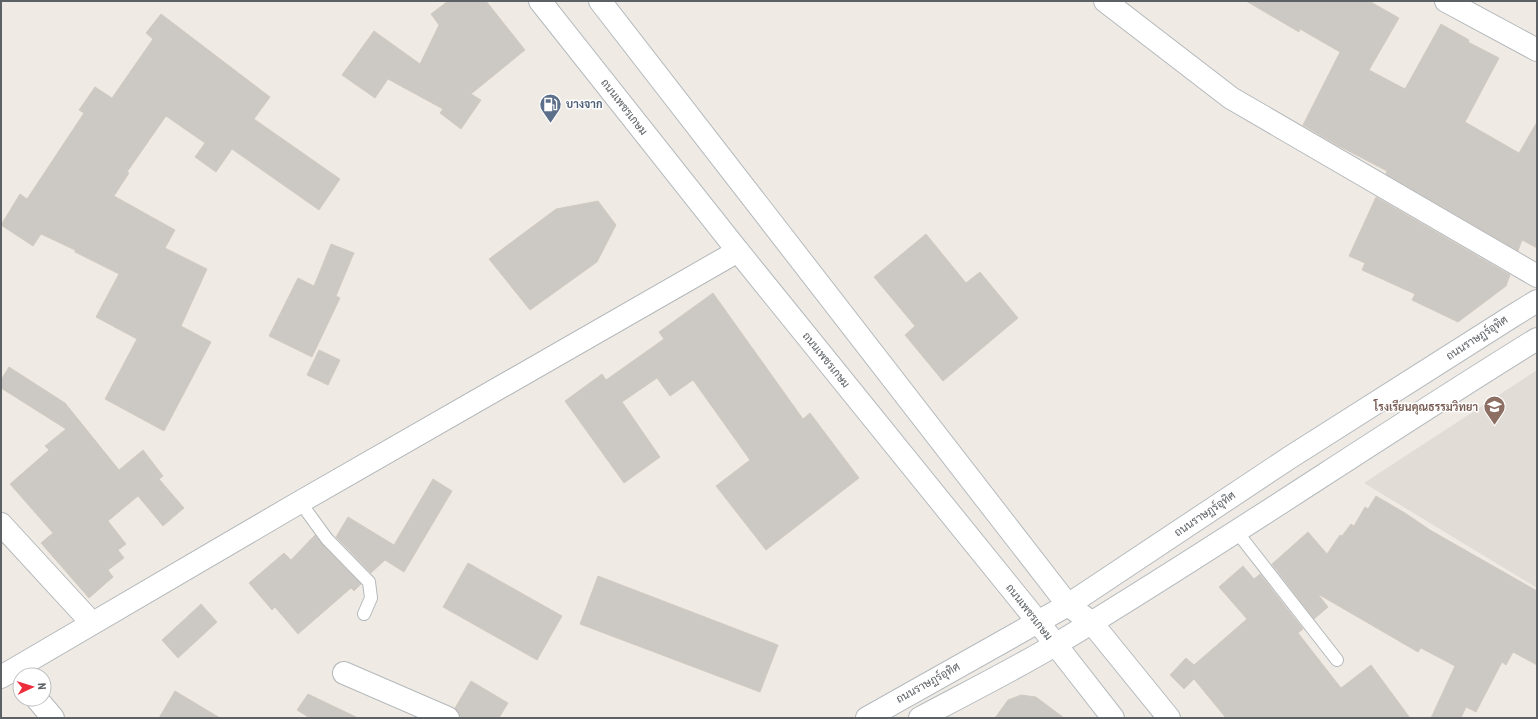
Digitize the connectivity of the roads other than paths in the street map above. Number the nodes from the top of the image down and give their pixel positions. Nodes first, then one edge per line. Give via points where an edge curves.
1 (540, 1) edge
2 (600, 1) edge
3 (1105, 1) edge
4 (1446, 1) edge
5 (1537, 50) edge
6 (738, 251) junction
7 (1537, 276) edge
8 (1537, 302) edge
9 (1537, 339) edge
10 (300, 502) junction
11 (1, 524) edge
12 (1237, 532) junction
13 (1068, 605) junction
14 (364, 614) dead end
15 (1038, 622) junction
16 (1091, 622) junction
17 (92, 623) junction
18 (1055, 645) junction
19 (1337, 660) dead end
20 (344, 673) dead end
21 (11, 675) edge
22 (44, 707) edge
23 (53, 718) edge
24 (448, 718) edge
25 (867, 718) edge
26 (920, 718) edge
27 (1113, 718) edge
28 (1169, 718) edge

1 - 6 street, ถนนเพชรเกษม
2 - 13 street
3 - 7 street via 1231,98
4 - 5 street
6 - 10 street
6 - 15 street, ถนนเพชรเกษม
8 - 13 street, ถนนราษฏร์อุทิศ via 1290,458
9 - 12 street
10 - 14 lane via 327,539 369,582 372,598
10 - 17 street
11 - 17 street
12 - 16 street
12 - 19 lane
13 - 15 street, ถนนราษฏร์อุทิศ
13 - 16 street
15 - 18 street, ถนนเพชรเกษม
15 - 25 street, ถนนราษฏร์อุทิศ
16 - 18 street
16 - 28 street
17 - 21 street
18 - 26 street
18 - 27 street, ถนนเพชรเกษม
20 - 24 street
22 - 23 street

